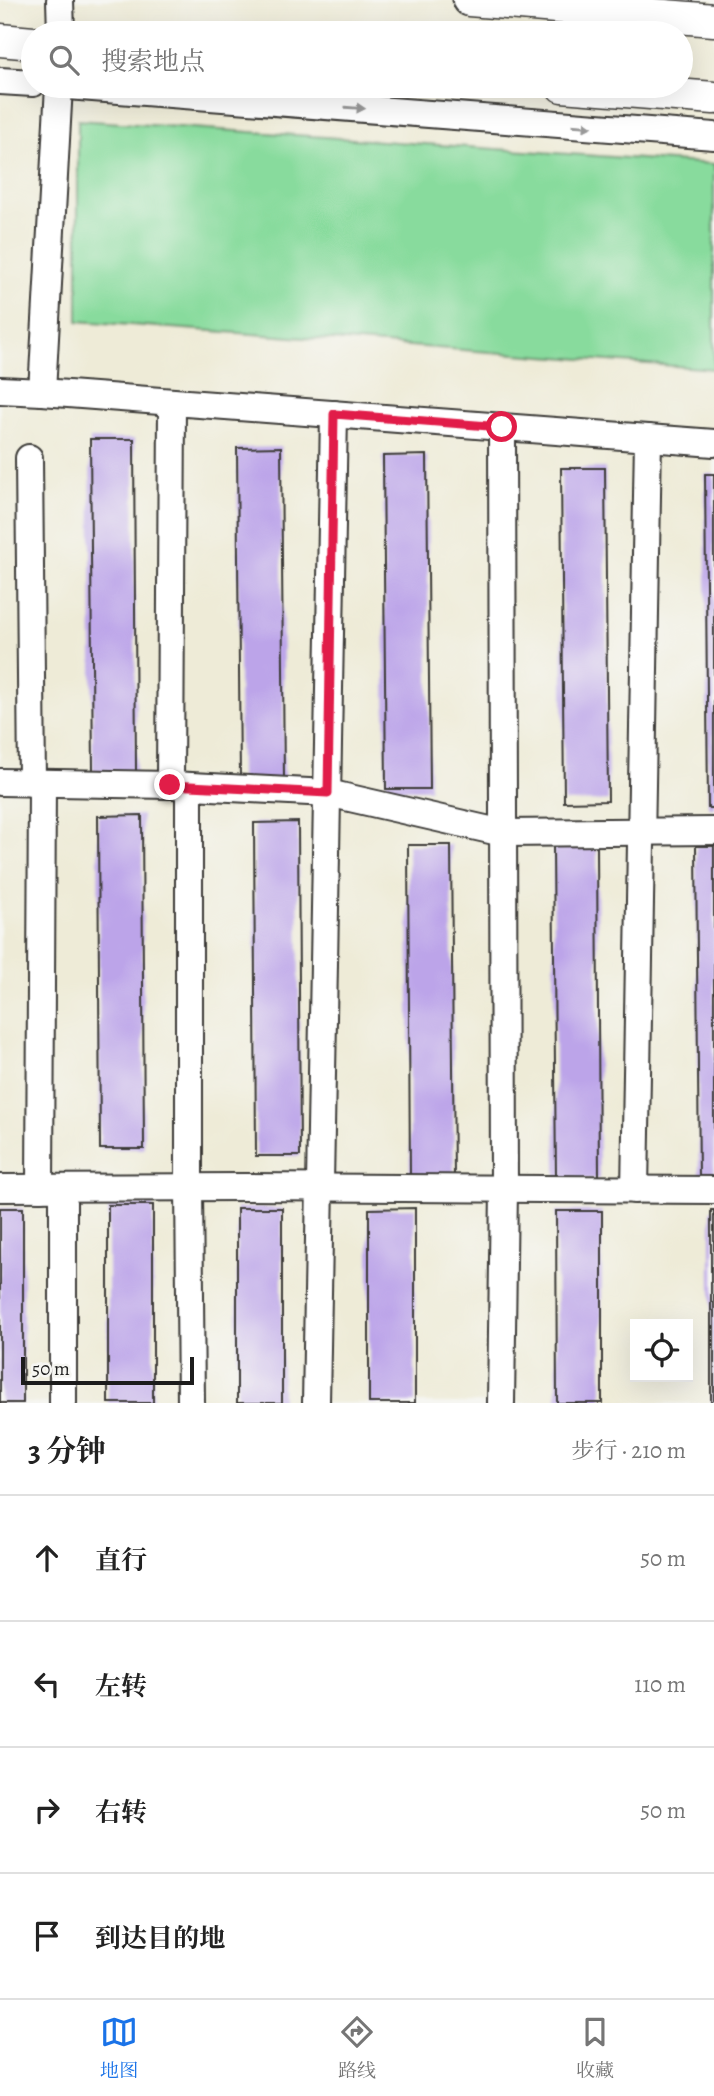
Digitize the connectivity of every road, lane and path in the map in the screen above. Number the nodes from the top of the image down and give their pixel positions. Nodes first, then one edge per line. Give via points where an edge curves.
1 (60, 0) edge
2 (469, 0) edge
3 (714, 20) edge
4 (61, 21) edge
5 (0, 40) edge
6 (21, 42) edge
7 (0, 81) edge
8 (21, 82) edge
9 (693, 96) edge
10 (58, 98) edge
11 (222, 98) edge
12 (714, 98) edge
13 (714, 136) edge
14 (0, 390) edge
15 (42, 392) junction
16 (172, 402) junction
17 (334, 414) junction
18 (502, 427) junction
19 (648, 438) junction
20 (714, 443) edge
21 (29, 458) dead end
22 (0, 782) edge
23 (37, 783) junction
24 (180, 785) junction
25 (328, 793) junction
26 (714, 831) edge
27 (641, 832) junction
28 (503, 833) junction
29 (189, 1187) junction
30 (0, 1188) edge
31 (51, 1188) junction
32 (321, 1188) junction
33 (504, 1189) junction
34 (635, 1189) junction
35 (714, 1190) edge
36 (63, 1403) edge
37 (191, 1403) edge
38 (316, 1403) edge
39 (501, 1403) edge

1 - 4 street
2 - 3 main road
5 - 6 main road
7 - 8 street
9 - 12 main road
10 - 15 street
11 -> 13 street
14 - 15 street
15 - 16 street
16 - 17 street
16 - 24 street
17 - 18 street
17 - 25 street
18 - 19 street
18 - 28 street
19 - 20 street
19 - 27 street
21 - 23 street
22 - 23 street
23 - 24 street
23 - 31 street
24 - 25 street
24 - 29 street
25 - 28 street
25 - 32 street
26 - 27 street
27 - 28 street
27 - 34 street
28 - 33 street
29 - 31 street
29 - 32 street
29 - 37 street
30 - 31 street
31 - 36 street
32 - 33 street
32 - 38 street
33 - 34 street
33 - 39 street
34 - 35 street

